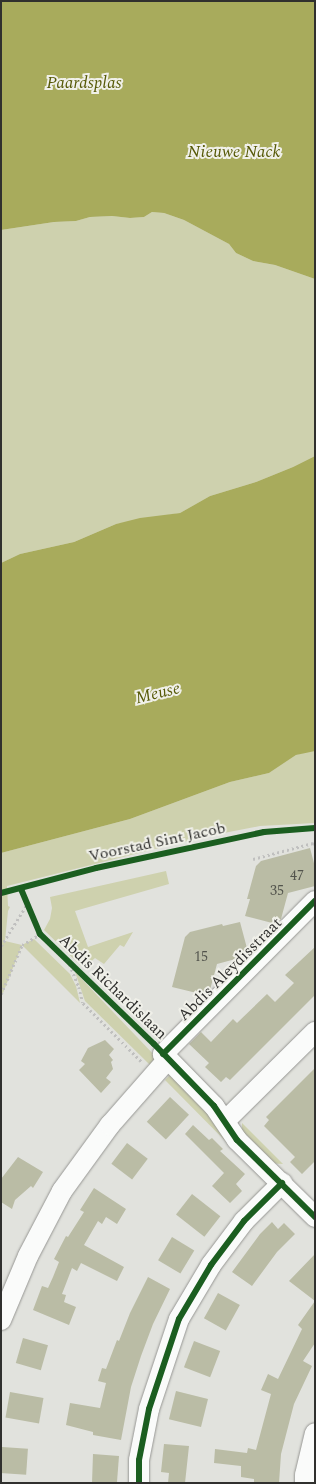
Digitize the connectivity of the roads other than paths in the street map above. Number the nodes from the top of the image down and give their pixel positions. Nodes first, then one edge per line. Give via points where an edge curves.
1 (315, 901) edge
2 (315, 1032) edge
3 (166, 1056) junction
4 (225, 1122) junction
5 (282, 1183) junction
6 (315, 1217) edge
7 (1, 1320) edge
8 (315, 1433) edge
9 (139, 1483) edge
10 (305, 1483) edge

1 - 3 street, Abdis Aleydisstraat
2 - 4 street
3 - 4 street, Abdis Richardislaan via 214,1106
3 - 7 street, Abdis Aleydisstraat via 110,1124 62,1191 28,1256
4 - 5 street, Abdis Richardislaan via 238,1140
5 - 6 street, Abdis Richardislaan
5 - 9 street via 244,1221 210,1265 179,1319 149,1409 139,1460
8 - 10 street

